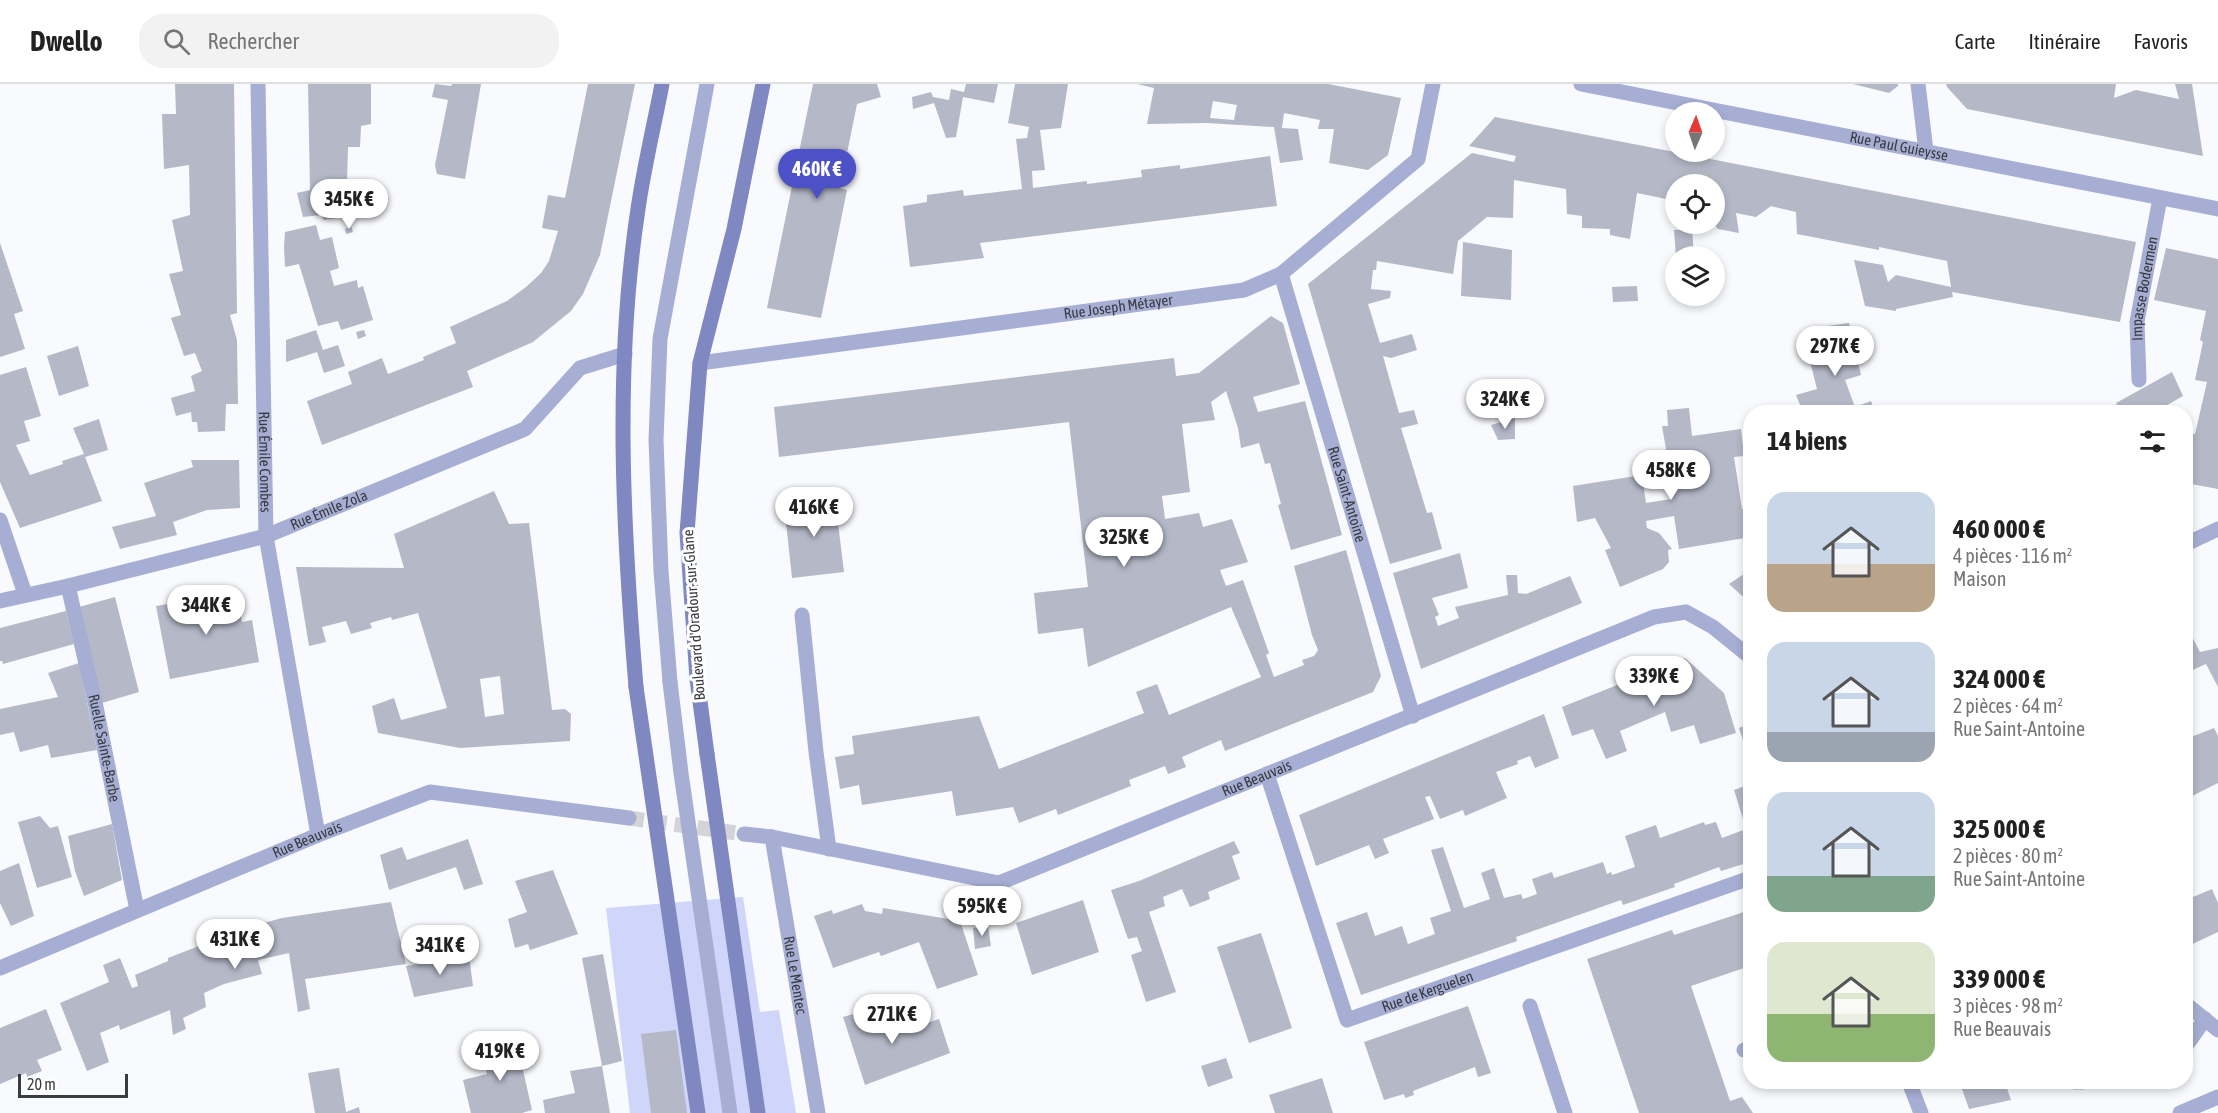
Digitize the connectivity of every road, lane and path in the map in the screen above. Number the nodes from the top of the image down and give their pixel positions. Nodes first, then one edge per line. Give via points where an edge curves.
1 (258, 84) edge
2 (662, 84) edge
3 (707, 84) edge
4 (763, 84) edge
5 (1433, 84) edge
6 (1581, 84) edge
7 (1918, 84) edge
8 (1926, 151) junction
9 (2160, 198) junction
10 (2218, 209) edge
11 (1281, 274) junction
12 (625, 354) junction
13 (700, 363) junction
14 (2139, 380) dead end
15 (0, 520) edge
16 (2218, 529) edge
17 (266, 536) junction
18 (2193, 541) edge
19 (68, 586) junction
20 (25, 594) junction
21 (0, 601) edge
22 (802, 615) dead end
23 (1743, 651) edge
24 (1413, 716) junction
25 (1267, 774) junction
26 (629, 818) tunnel mouth
27 (744, 834) tunnel mouth
28 (318, 835) junction
29 (772, 837) junction
30 (829, 849) junction
31 (1743, 880) edge
32 (137, 910) junction
33 (0, 968) edge
34 (1530, 1006) dead end
35 (2193, 1010) edge
36 (2205, 1020) junction
37 (2218, 1030) edge
38 (2193, 1036) edge
39 (1912, 1089) edge
40 (2218, 1097) edge
41 (698, 1113) edge
42 (730, 1113) edge
43 (758, 1113) edge
44 (818, 1113) edge
45 (1565, 1113) edge
46 (1921, 1113) edge
47 (2180, 1113) edge

1 - 17 street, Rue Émile Combes
2 - 12 main road via 638,209
3 - 42 street, Boulevard d'Oradour-sur-Glane, bridge via 660,339 656,440 670,682
4 - 13 main road, Boulevard d'Oradour-sur-Glane via 734,229
5 - 11 street, Rue Joseph Métayer via 1418,159
6 - 8 street, Rue Paul Guieysse
7 - 8 street
8 - 9 street, Rue Paul Guieysse
9 - 10 street, Rue Paul Guieysse
9 - 14 street, Impasse Bodermen via 2137,322
11 - 13 street, Rue Joseph Métayer via 1245,290
11 - 24 street, Rue Saint-Antoine
12 - 17 street, Rue Émile Zola via 580,368 525,429
12 - 41 main road, bridge via 626,564 636,687
13 - 43 main road, Boulevard d'Oradour-sur-Glane, bridge via 687,533 696,679
15 - 20 street
16 - 18 street
17 - 19 street, Rue Émile Zola
17 - 28 street, Rue Émile Combes
19 - 20 street, Rue Émile Zola
19 - 32 street, Ruelle Sainte-Barbe
20 - 21 street, Rue Émile Zola
22 - 30 street
23 - 24 street, Rue Beauvais via 1686,612 1654,617
24 - 25 street, Rue Beauvais
25 - 30 street, Rue Beauvais via 999,883
25 - 31 street, Rue de Kerguelen via 1347,1020
26 - 28 street, Rue Beauvais via 430,792
27 - 29 street, Rue Beauvais
28 - 32 street, Rue Beauvais
29 - 30 street, Rue Beauvais
29 - 44 street, Rue Le Mentec
32 - 33 street, Rue Beauvais
34 - 45 street
35 - 36 street
36 - 37 street
36 - 38 street
39 - 46 street
40 - 47 street

